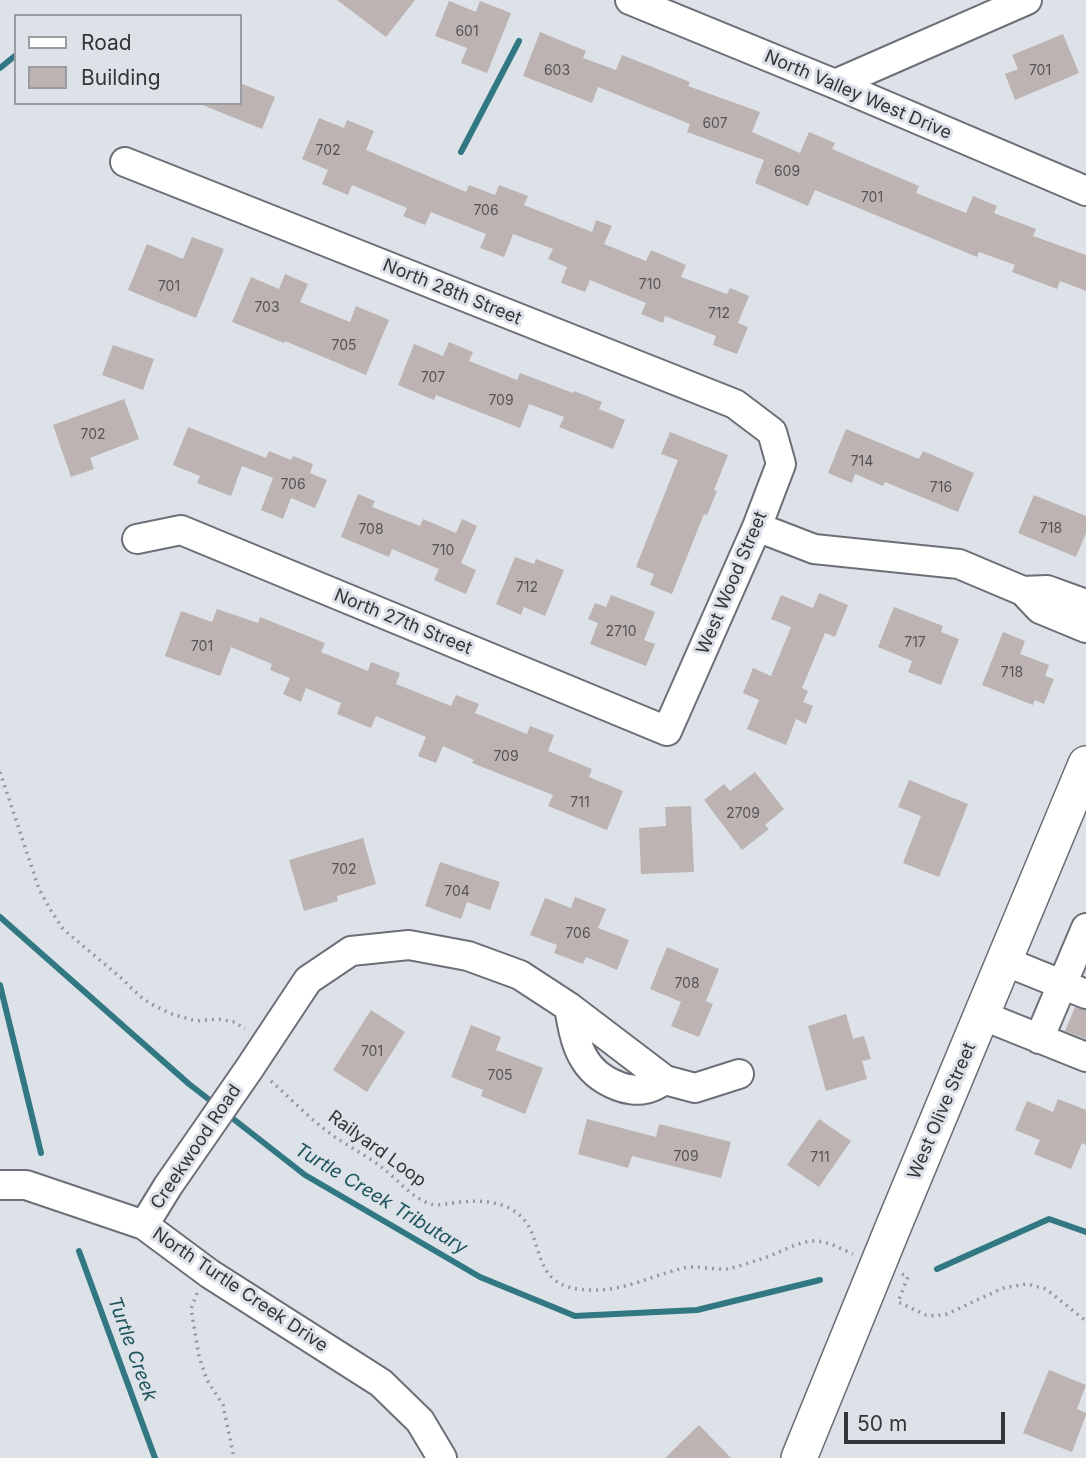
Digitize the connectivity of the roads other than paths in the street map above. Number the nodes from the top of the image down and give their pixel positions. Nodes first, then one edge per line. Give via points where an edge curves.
1 (630, 0) edge
2 (1027, 0) edge
3 (835, 84) junction
4 (125, 162) dead end
5 (1086, 191) edge
6 (772, 432) joint
7 (757, 527) junction
8 (137, 540) dead end
9 (1023, 591) junction
10 (1086, 604) edge
11 (1086, 628) edge
12 (667, 731) joint
13 (1086, 764) edge
14 (1086, 928) edge
15 (1004, 961) junction
16 (1074, 989) edge
17 (569, 1007) junction
18 (981, 1016) junction
19 (1039, 1039) junction
20 (1086, 1057) edge
21 (739, 1074) dead end
22 (665, 1080) junction
23 (0, 1185) edge
24 (144, 1225) junction
25 (442, 1458) edge
26 (799, 1458) edge

1 - 3 street, North Valley West Drive
2 - 3 street
3 - 5 street, North Valley West Drive
4 - 6 street, North 28th Street via 734,404
6 - 7 street, West Wood Street via 781,464
7 - 9 street via 814,549 959,564
7 - 12 street, West Wood Street
8 - 12 street, North 27th Street via 181,530
9 - 10 street via 1047,590
9 - 11 street via 1040,609
13 - 15 main road, West Olive Street
14 - 16 street
15 - 16 street
15 - 18 main road, West Olive Street
16 - 19 street
17 - 22 street, Creekwood Road
17 - 22 street via 575,1040 586,1064 605,1081 645,1089
17 - 24 street, Creekwood Road via 520,975 468,956 409,945 351,951 308,980 257,1072 191,1152
18 - 19 street
18 - 26 main road, West Olive Street
19 - 20 street
21 - 22 street via 695,1088
23 - 24 street, North Turtle Creek Drive via 26,1185
24 - 25 street, North Turtle Creek Drive via 210,1274 381,1383 420,1420

